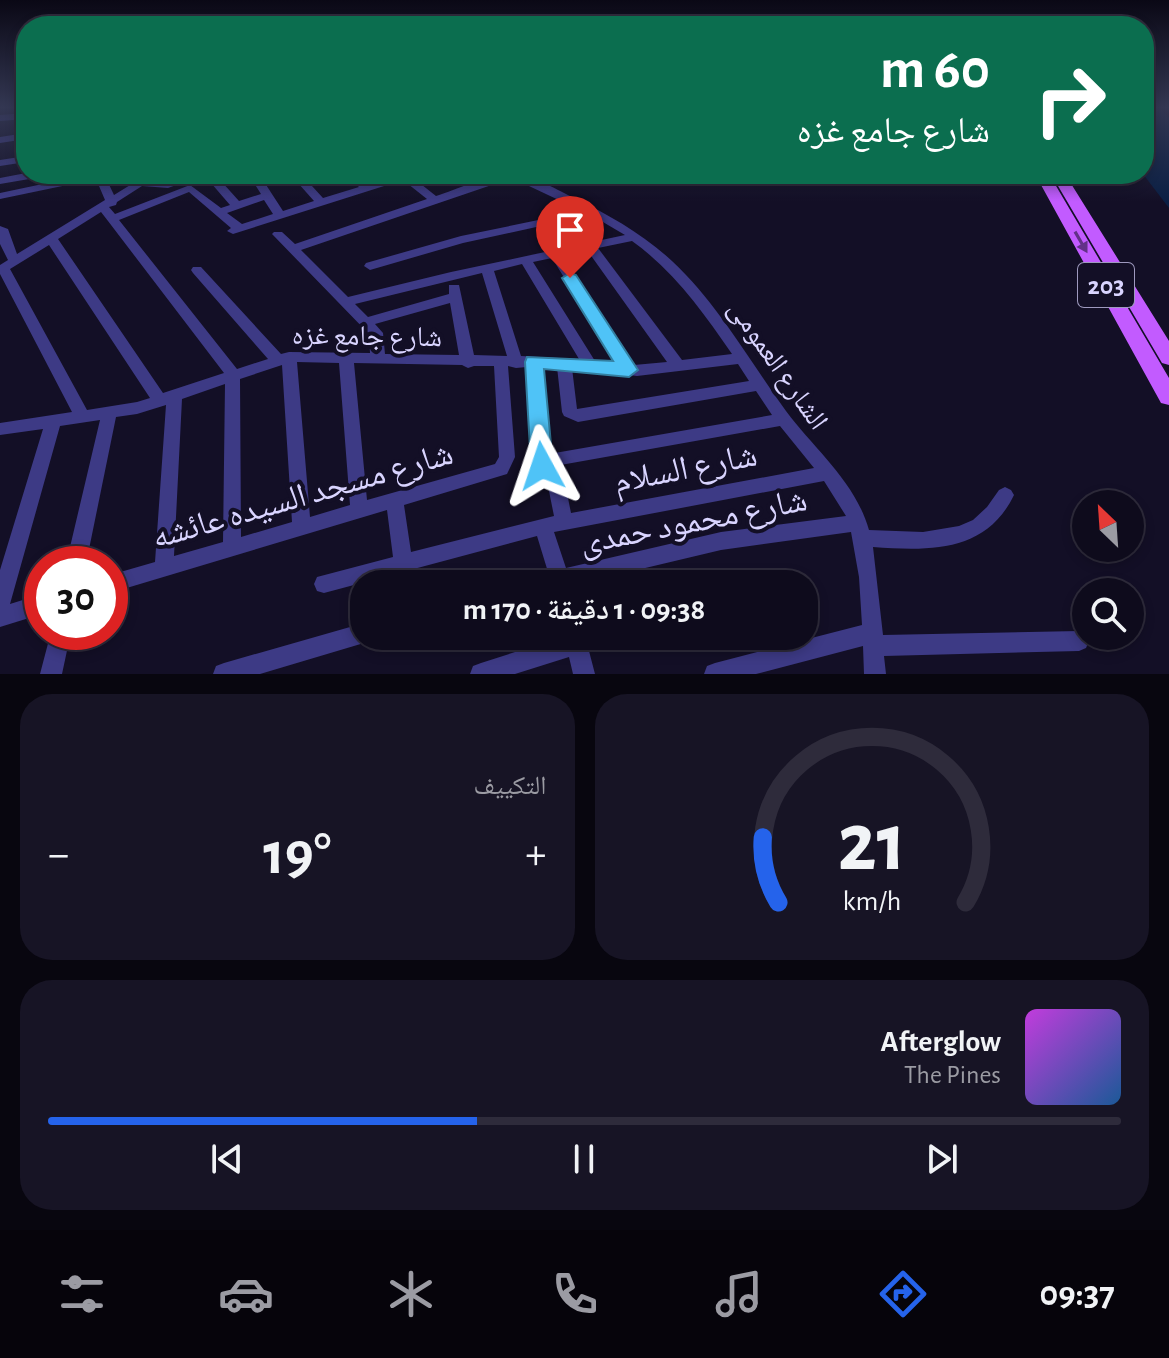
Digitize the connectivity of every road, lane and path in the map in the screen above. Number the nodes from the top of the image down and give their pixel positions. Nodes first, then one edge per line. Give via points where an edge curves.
1 (57, 184) edge
2 (102, 184) edge
3 (140, 184) edge
4 (144, 184) edge
5 (179, 184) edge
6 (218, 184) edge
7 (260, 184) edge
8 (304, 184) edge
9 (362, 184) edge
10 (379, 184) edge
11 (416, 184) edge
12 (480, 184) edge
13 (533, 184) edge
14 (1048, 184) edge
15 (1064, 184) edge
16 (367, 188) junction
17 (267, 195) junction
18 (0, 196) edge
19 (433, 199) junction
20 (321, 203) junction
21 (237, 206) junction
22 (109, 210) junction
23 (220, 212) junction
24 (591, 212) junction
25 (280, 216) junction
26 (278, 234) dead end
27 (2, 235) edge
28 (633, 237) junction
29 (52, 240) junction
30 (591, 247) junction
31 (291, 249) junction
32 (556, 255) junction
33 (527, 262) junction
34 (370, 266) dead end
35 (6, 267) edge
36 (197, 270) dead end
37 (488, 271) junction
38 (451, 276) junction
39 (455, 297) junction
40 (347, 302) junction
41 (366, 322) junction
42 (346, 357) junction
43 (283, 358) junction
44 (742, 358) junction
45 (1169, 358) edge
46 (378, 359) junction
47 (534, 362) junction
48 (564, 362) junction
49 (468, 363) junction
50 (508, 363) junction
51 (590, 364) junction
52 (678, 366) junction
53 (629, 370) junction
54 (233, 374) junction
55 (760, 385) junction
56 (1169, 397) edge
57 (167, 398) junction
58 (109, 413) junction
59 (83, 417) junction
60 (783, 419) junction
61 (53, 421) junction
62 (0, 429) edge
63 (541, 462) junction
64 (826, 473) junction
65 (1005, 495) dead end
66 (394, 500) junction
67 (359, 510) junction
68 (564, 522) junction
69 (543, 526) junction
70 (302, 528) junction
71 (860, 531) junction
72 (80, 546) edge
73 (232, 548) junction
74 (403, 563) junction
75 (164, 568) junction
76 (557, 570) edge
77 (604, 570) edge
78 (128, 579) edge
79 (324, 584) dead end
80 (0, 603) edge
81 (24, 610) edge
82 (0, 617) edge
83 (350, 637) edge
84 (872, 640) junction
85 (1072, 641) edge
86 (57, 650) edge
87 (546, 650) edge
88 (579, 650) edge
89 (51, 674) edge
90 (224, 674) edge
91 (481, 674) edge
92 (584, 674) edge
93 (715, 674) edge
94 (875, 674) edge

1 - 18 street
2 - 22 street
3 - 22 street
4 - 5 street
6 - 21 street
7 - 17 street
8 - 20 street
9 - 16 street
10 - 16 street
11 - 19 street
12 - 19 street
13 - 24 street, الشارع العمومى
14 -> 56 main road, 203
15 - 45 main road, 203
16 - 20 street
17 - 21 street
17 - 25 street
19 - 31 street
20 - 25 street
21 - 23 street
22 - 23 street via 190,188
22 - 29 street
22 - 54 street
23 - 25 street via 236,230
24 - 28 street, الشارع العمومى
24 - 34 street
26 - 31 street
27 - 35 street
28 - 30 street
28 - 44 street, الشارع العمومى via 697,296
29 - 35 street
29 - 57 street
30 - 32 street
30 - 52 street
31 - 40 street
32 - 33 street
32 - 53 street
33 - 37 street
33 - 51 street
35 - 59 street
36 - 43 street
37 - 38 street
37 - 50 street
38 - 39 street
38 - 40 street
39 - 41 street
39 - 49 street
40 - 41 street
41 - 46 street via 378,338
42 - 43 street, شارع جامع غزه
42 - 46 street, شارع جامع غزه
42 - 67 street
43 - 54 street, شارع جامع غزه
43 - 70 street
44 - 52 street, شارع جامع غزه
44 - 55 street, الشارع العمومى
46 - 49 street, شارع جامع غزه
47 - 48 street, شارع جامع غزه
47 - 50 street, شارع جامع غزه
47 - 63 street
48 - 51 street, شارع جامع غزه
48 - 55 street via 570,412 578,416
49 - 50 street, شارع جامع غزه
50 - 66 street, شارع مسجد السيده عائشه via 504,465
51 - 53 street, شارع جامع غزه
52 - 53 street, شارع جامع غزه
54 - 57 street, شارع جامع غزه
54 - 73 street
55 - 60 street, الشارع العمومى
57 - 58 street, شارع جامع غزه
57 - 75 street
58 - 59 street, شارع جامع غزه
58 - 72 street
59 - 61 street, شارع جامع غزه
60 - 63 street
60 - 64 street, الشارع العمومى
61 - 62 street, شارع جامع غزه
61 - 80 street
63 - 68 street via 555,478
64 - 68 street, شارع السلام
64 - 71 street, الشارع العمومى
65 - 71 street, شارع محمود حمدى via 987,521 955,537 911,541
66 - 67 street, شارع مسجد السيده عائشه
66 - 74 street
67 - 70 street, شارع مسجد السيده عائشه
68 - 69 street, شارع السلام
69 - 74 street, شارع السلام
69 - 76 street
70 - 73 street, شارع مسجد السيده عائشه
71 - 77 street, شارع محمود حمدى via 721,541
71 - 84 street, الشارع العمومى
73 - 75 street, شارع مسجد السيده عائشه
74 - 79 street, شارع السلام
75 - 78 street, شارع مسجد السيده عائشه
81 - 82 street
83 - 90 street
84 - 85 street
84 - 93 street
84 - 94 street, الشارع العمومى
86 - 89 street
87 - 91 street
88 - 92 street

